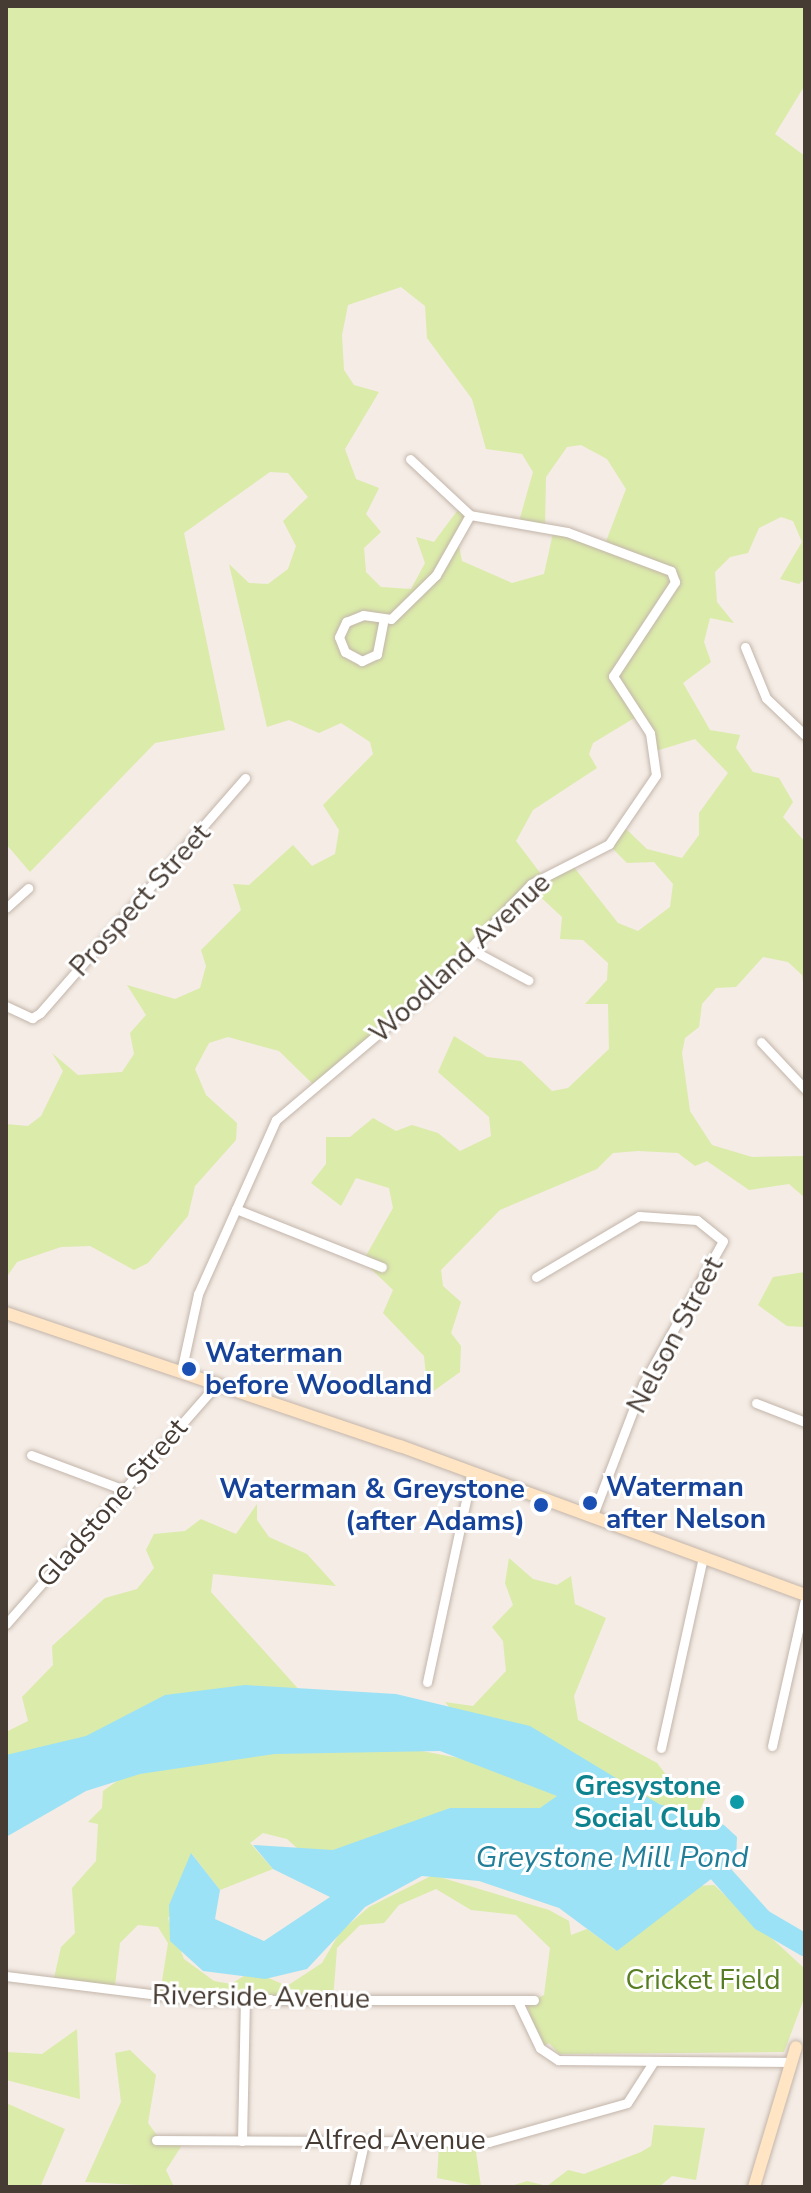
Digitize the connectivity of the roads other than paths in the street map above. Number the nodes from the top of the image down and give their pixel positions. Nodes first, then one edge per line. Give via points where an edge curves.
1 (410, 459) dead end
2 (470, 515) junction
3 (383, 623) junction
4 (745, 647) dead end
5 (805, 735) edge
6 (245, 778) dead end
7 (28, 888) dead end
8 (6, 908) edge
9 (472, 950) junction
10 (528, 980) dead end
11 (6, 1006) edge
12 (761, 1042) dead end
13 (805, 1089) edge
14 (236, 1209) junction
15 (382, 1267) dead end
16 (536, 1277) dead end
17 (6, 1313) edge
18 (181, 1372) junction
19 (218, 1383) junction
20 (756, 1403) dead end
21 (805, 1422) edge
22 (31, 1455) dead end
23 (472, 1472) junction
24 (122, 1489) junction
25 (593, 1515) junction
26 (703, 1557) junction
27 (805, 1598) edge
28 (6, 1624) edge
29 (427, 1682) dead end
30 (772, 1746) dead end
31 (661, 1748) dead end
32 (6, 1976) edge
33 (517, 2000) junction
34 (534, 2000) dead end
35 (245, 2001) junction
36 (796, 2047) dead end
37 (654, 2061) junction
38 (789, 2062) junction
39 (156, 2140) dead end
40 (242, 2141) junction
41 (364, 2143) junction
42 (354, 2187) edge
43 (754, 2187) edge

1 - 2 street
2 - 3 street via 436,575
2 - 9 street, Woodland Avenue via 588,538 661,566 675,582 613,676 654,743 657,767 649,792 609,844 545,873
3 - 3 street via 363,615 346,622 339,637 345,652 362,661 377,654
4 - 5 street via 766,698
6 - 11 street, Prospect Street via 32,1018
7 - 8 street
9 - 10 street
9 - 14 street, Woodland Avenue via 276,1120
12 - 13 street via 776,1067
14 - 15 street
14 - 18 street, Woodland Avenue via 198,1294
16 - 25 street, Nelson Street via 639,1216 697,1220 723,1245 643,1384
17 - 18 main road
18 - 19 main road
19 - 23 main road
19 - 24 street, Gladstone Street
20 - 21 street
22 - 24 street
23 - 25 main road
23 - 29 street
24 - 28 street, Gladstone Street
25 - 26 main road
26 - 27 main road
26 - 31 street
27 - 30 street
32 - 35 street, Riverside Avenue
33 - 34 street, Riverside Avenue
33 - 35 street, Riverside Avenue
33 - 37 street via 548,2057
35 - 40 street
36 - 38 main road
37 - 38 street
37 - 41 street, Alfred Avenue via 627,2103 554,2126 489,2142
38 - 43 main road
39 - 40 street, Alfred Avenue
40 - 41 street, Alfred Avenue
41 - 42 street

